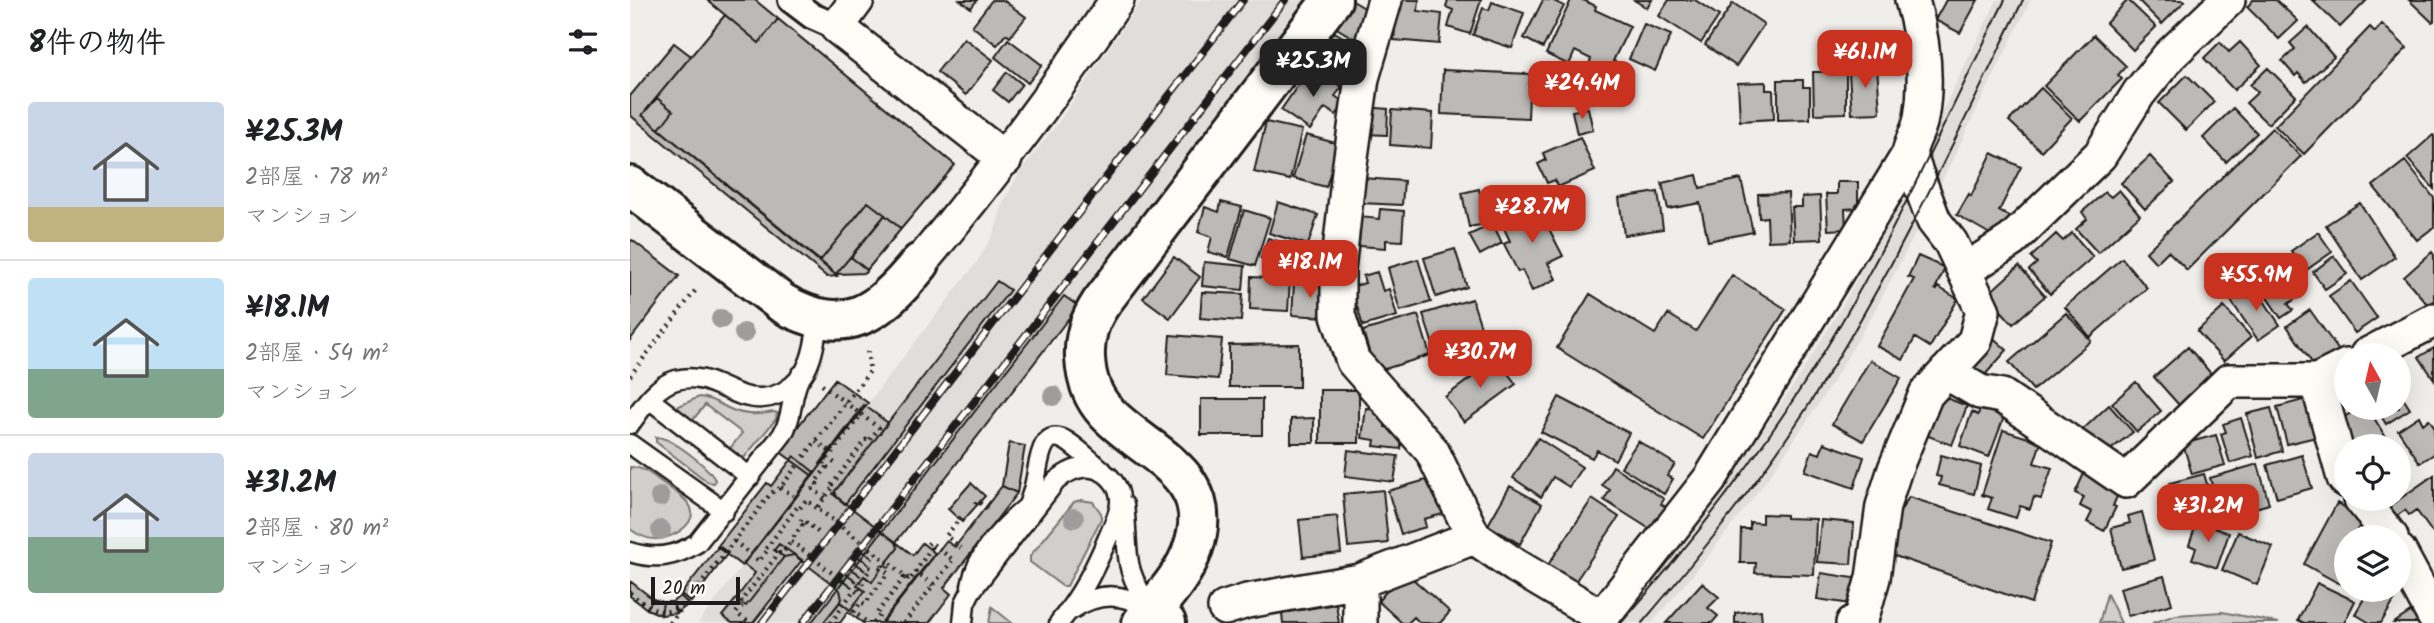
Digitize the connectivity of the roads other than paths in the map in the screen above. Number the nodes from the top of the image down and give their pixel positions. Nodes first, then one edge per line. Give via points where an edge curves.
1 (791, 0) edge
2 (857, 0) edge
3 (1118, 0) edge
4 (1332, 0) edge
5 (1385, 0) edge
6 (1912, 0) edge
7 (2228, 0) edge
8 (837, 27) junction
9 (1909, 154) junction
10 (1005, 159) junction
11 (630, 186) edge
12 (920, 263) joint
13 (1964, 271) junction
14 (818, 318) junction
15 (2434, 320) edge
16 (2390, 343) edge
17 (1946, 372) junction
18 (2334, 373) edge
19 (801, 375) junction
20 (2317, 382) junction
21 (649, 399) junction
22 (630, 424) edge
23 (2334, 442) edge
24 (630, 444) edge
25 (1108, 475) junction
26 (750, 477) junction
27 (1056, 481) junction
28 (1029, 505) junction
29 (724, 511) junction
30 (2370, 511) edge
31 (2382, 525) edge
32 (1013, 537) junction
33 (1474, 537) junction
34 (630, 552) edge
35 (2411, 573) edge
36 (1360, 580) junction
37 (970, 593) junction
38 (1224, 608) dead end
39 (2434, 616) edge
40 (1153, 619) edge
41 (1061, 622) edge
42 (963, 623) edge
43 (1360, 623) edge
44 (1853, 623) edge

1 - 8 street
2 - 8 street
3 - 10 street
4 - 40 street via 1101,303 1087,329 1086,372 1097,399 1116,421 1176,468 1196,505 1197,533 1189,560
5 - 33 street via 1362,78 1338,269 1338,315 1353,361 1432,451
6 - 9 street via 1924,60 1921,118
7 - 13 street via 2169,55 2100,155 2012,240
8 - 10 street
9 - 13 street via 1934,220
9 - 33 street via 1710,479 1602,617
10 - 12 street
11 - 14 street via 782,303
12 - 14 street via 878,307 855,318
13 - 17 street via 1983,311 1975,341
14 - 19 lane via 810,360
15 - 16 street
17 - 20 street via 1980,392 2002,396 2126,481 2229,381
17 - 44 street via 1926,394 1895,469 1883,506 1873,578 1861,620
18 - 20 street
19 - 21 lane via 784,392 770,398 754,399 703,378 688,378 660,388
19 - 26 lane via 788,426
20 - 23 street
21 - 22 lane
21 - 26 lane
24 - 29 lane
25 - 27 lane via 1081,467
25 - 28 lane via 1067,441 1056,438 1040,451
25 - 40 lane via 1122,495 1128,568
25 - 41 lane via 1121,500 1118,514 1090,579
26 - 29 lane
27 - 28 lane
27 - 32 lane
28 - 32 lane
28 - 37 lane via 985,551
29 - 34 lane via 697,543 685,550 657,557
30 - 31 street
32 - 37 lane
33 - 36 street
35 - 39 street
36 - 38 street
36 - 43 street
37 - 42 lane
40 - 41 lane via 1127,597 1099,596 1078,605

